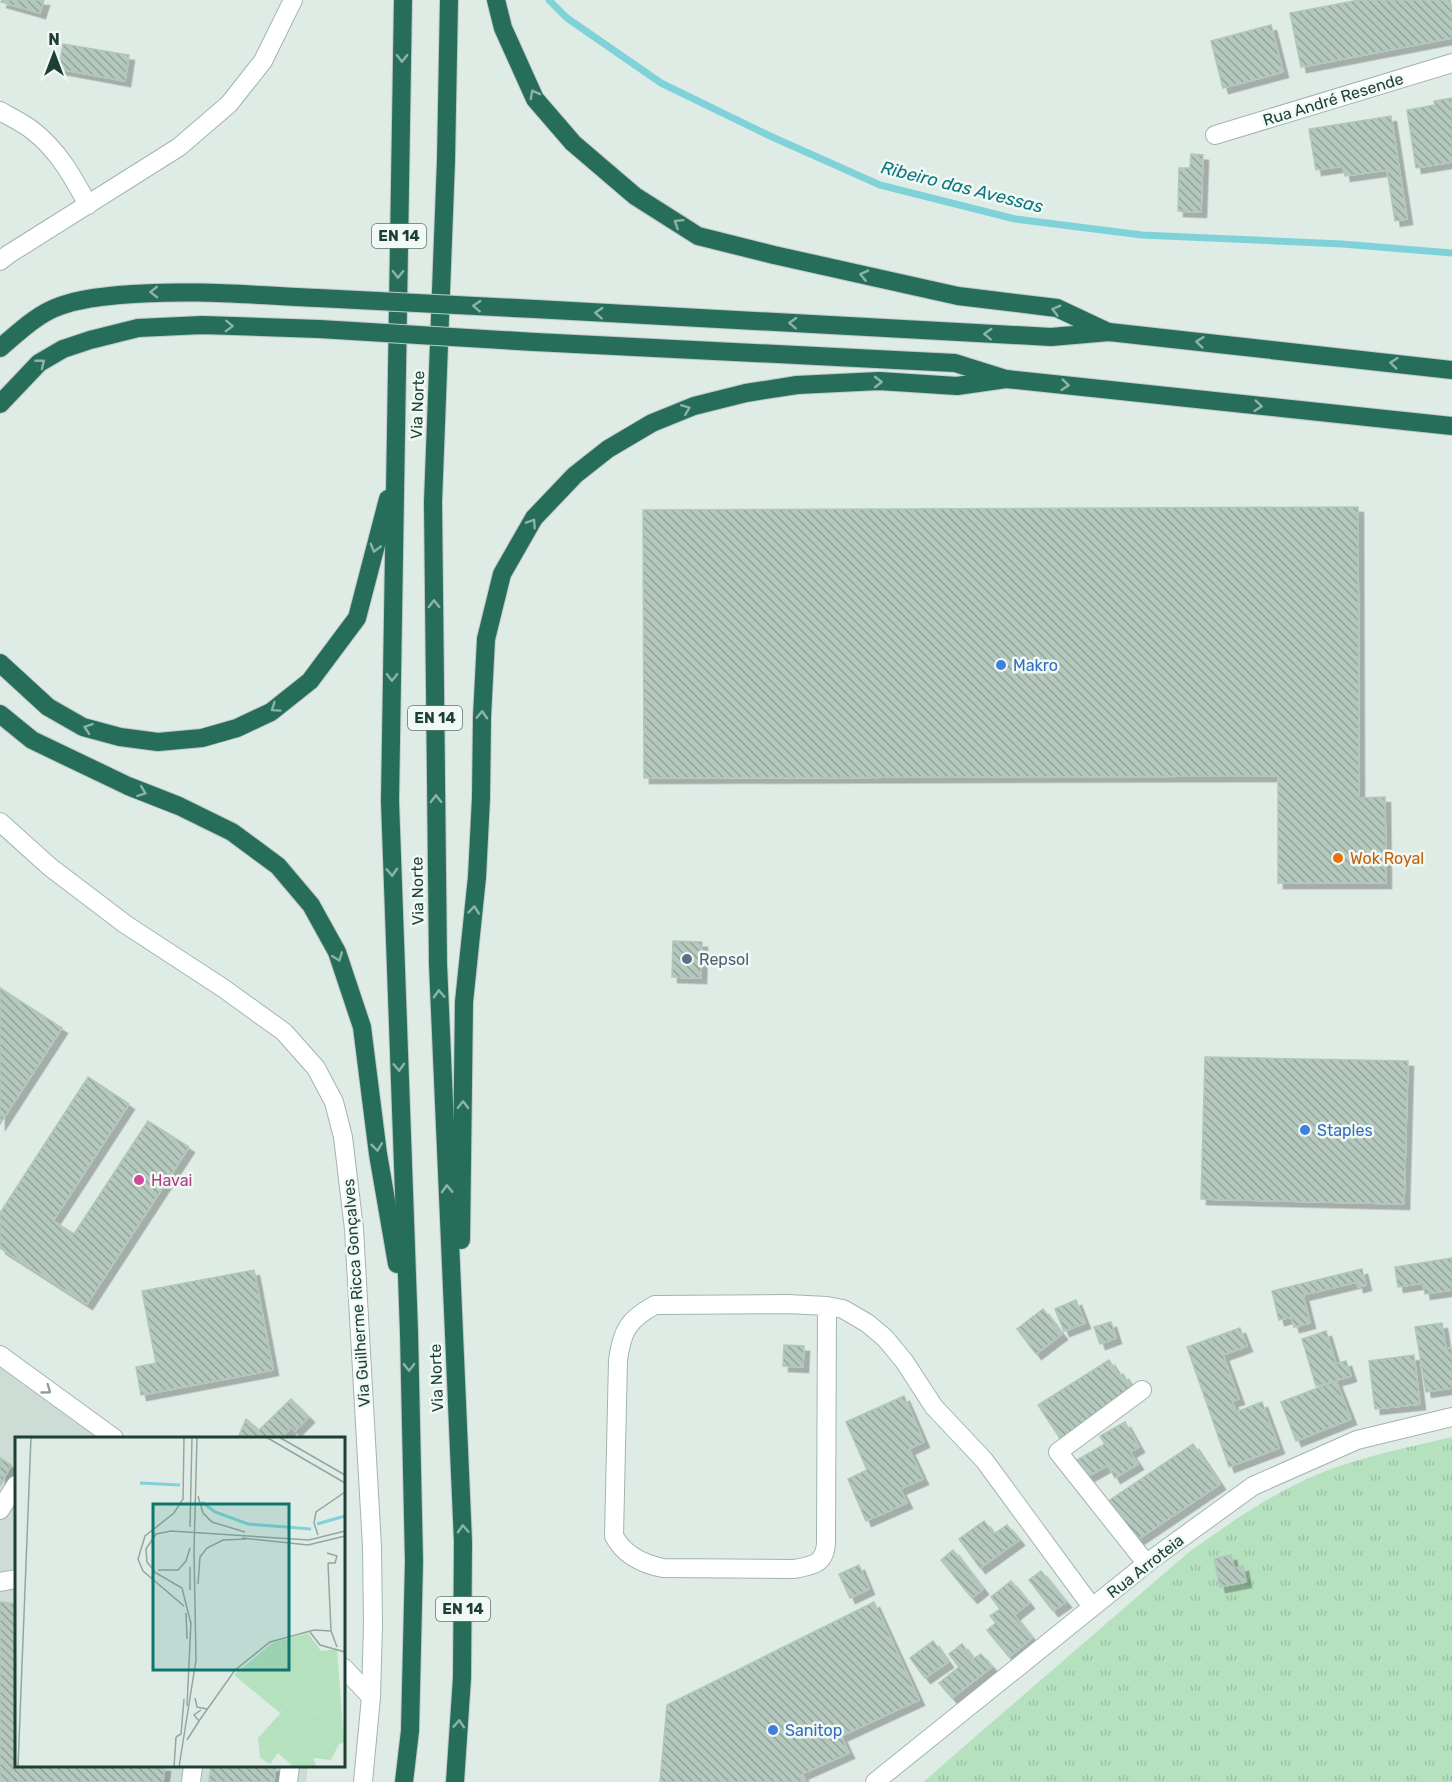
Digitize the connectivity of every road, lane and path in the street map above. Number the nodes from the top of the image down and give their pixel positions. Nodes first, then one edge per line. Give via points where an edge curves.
1 (293, 0) edge
2 (403, 0) edge
3 (449, 0) edge
4 (496, 0) edge
5 (1452, 63) edge
6 (0, 111) edge
7 (1215, 135) dead end
8 (88, 205) junction
9 (0, 261) edge
10 (1109, 332) junction
11 (0, 348) edge
12 (1452, 370) edge
13 (1006, 379) junction
14 (0, 404) edge
15 (1452, 426) edge
16 (395, 471) junction
17 (0, 663) edge
18 (0, 714) edge
19 (0, 822) edge
20 (827, 1305) junction
21 (409, 1332) junction
22 (0, 1355) edge
23 (1142, 1390) dead end
24 (1452, 1417) edge
25 (458, 1436) junction
26 (113, 1437) edge
27 (15, 1487) edge
28 (0, 1510) edge
29 (1146, 1563) junction
30 (15, 1580) edge
31 (0, 1582) edge
32 (1092, 1607) junction
33 (345, 1669) edge
34 (370, 1697) junction
35 (193, 1767) edge
36 (290, 1767) edge
37 (191, 1782) edge
38 (288, 1782) edge
39 (363, 1782) edge
40 (404, 1782) edge
41 (455, 1782) edge
42 (875, 1782) edge

1 - 8 street via 263,61 229,104 179,147
2 -> 16 highway, Via Norte / EN 14
25 -> 3 highway, Via Norte / EN 14 via 438,964 433,502
10 -> 4 highway via 1058,308 958,296 698,236 635,196 573,143 535,99 503,28
5 - 7 street, Rua André Resende
6 - 8 street via 31,129 54,150
8 - 9 street
10 -> 11 highway, bridge via 1051,337 188,292 91,298 59,306 31,322
12 -> 10 highway
14 -> 13 highway, bridge via 39,363 63,349 138,328 202,325 955,363
13 -> 15 highway
25 -> 13 highway via 464,1002 477,876 486,639 502,574 534,518 575,476 608,449 652,423 694,406 797,385 879,381 957,386
16 -> 17 highway via 357,618 310,681 271,712 202,738 158,742 120,737 83,727 48,707
16 -> 21 highway, Via Norte / EN 14 via 390,801
18 -> 21 highway via 32,740 231,832 278,866 311,905 337,952 362,1027 378,1154
19 - 34 street, Via Guilherme Ricca Gonçalves via 50,867 125,924 284,1032 316,1068 334,1102 343,1137 354,1229 372,1547
20 - 20 street via 655,1305 638,1314 626,1328 618,1360 614,1536 625,1551 648,1565 663,1568 794,1569 822,1558 826,1543
20 - 32 street via 867,1323 885,1338 934,1407 984,1460
21 -> 40 highway, Via Norte / EN 14 via 414,1561 410,1731
22 -> 26 street
23 - 29 street via 1058,1452
24 - 29 street, Rua Arroteia via 1356,1440 1252,1486
41 -> 25 highway, Via Norte / EN 14 via 462,1678 463,1542
27 - 28 street
29 - 32 street, Rua Arroteia
30 - 31 street
32 - 42 street, Rua Arroteia
33 - 34 street
34 - 39 street, Via Guilherme Ricca Gonçalves
35 - 37 street
36 - 38 street

